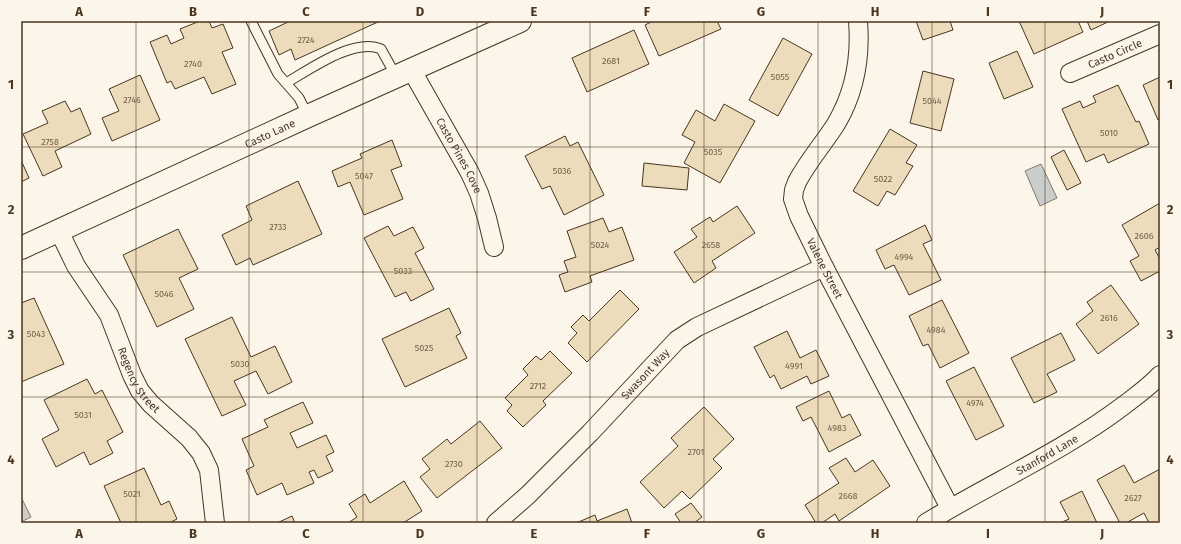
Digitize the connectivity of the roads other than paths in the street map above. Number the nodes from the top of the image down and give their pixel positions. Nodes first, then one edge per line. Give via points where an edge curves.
1 (251, 21) edge
2 (520, 21) edge
3 (858, 21) edge
4 (1160, 34) edge
5 (404, 73) junction
6 (1070, 73) dead end
7 (286, 83) junction
8 (308, 116) junction
9 (59, 231) junction
10 (494, 247) dead end
11 (21, 248) edge
12 (824, 267) junction
13 (1160, 375) edge
14 (950, 508) junction
15 (215, 523) edge
16 (496, 523) edge
17 (926, 523) edge

1 - 7 lane via 278,74
2 - 5 street, Casto Lane
3 - 12 street, Valene Street via 859,56 851,92 836,124 801,174 794,190 799,216
4 - 6 street, Casto Circle
5 - 7 lane via 380,49 364,46 336,55
5 - 8 street, Casto Lane
5 - 10 street, Casto Pines Cove via 467,168 488,218
7 - 8 lane via 299,98
8 - 9 street, Casto Lane
9 - 11 street, Casto Lane
9 - 15 street, Regency Street via 76,266 109,315 140,391 196,446 204,458 210,474
12 - 14 street, Valene Street
12 - 16 street, Swasont Way via 697,327 677,340 590,433
13 - 14 street, Stanford Lane via 1106,419 1061,447
14 - 17 street, Stanford Lane

